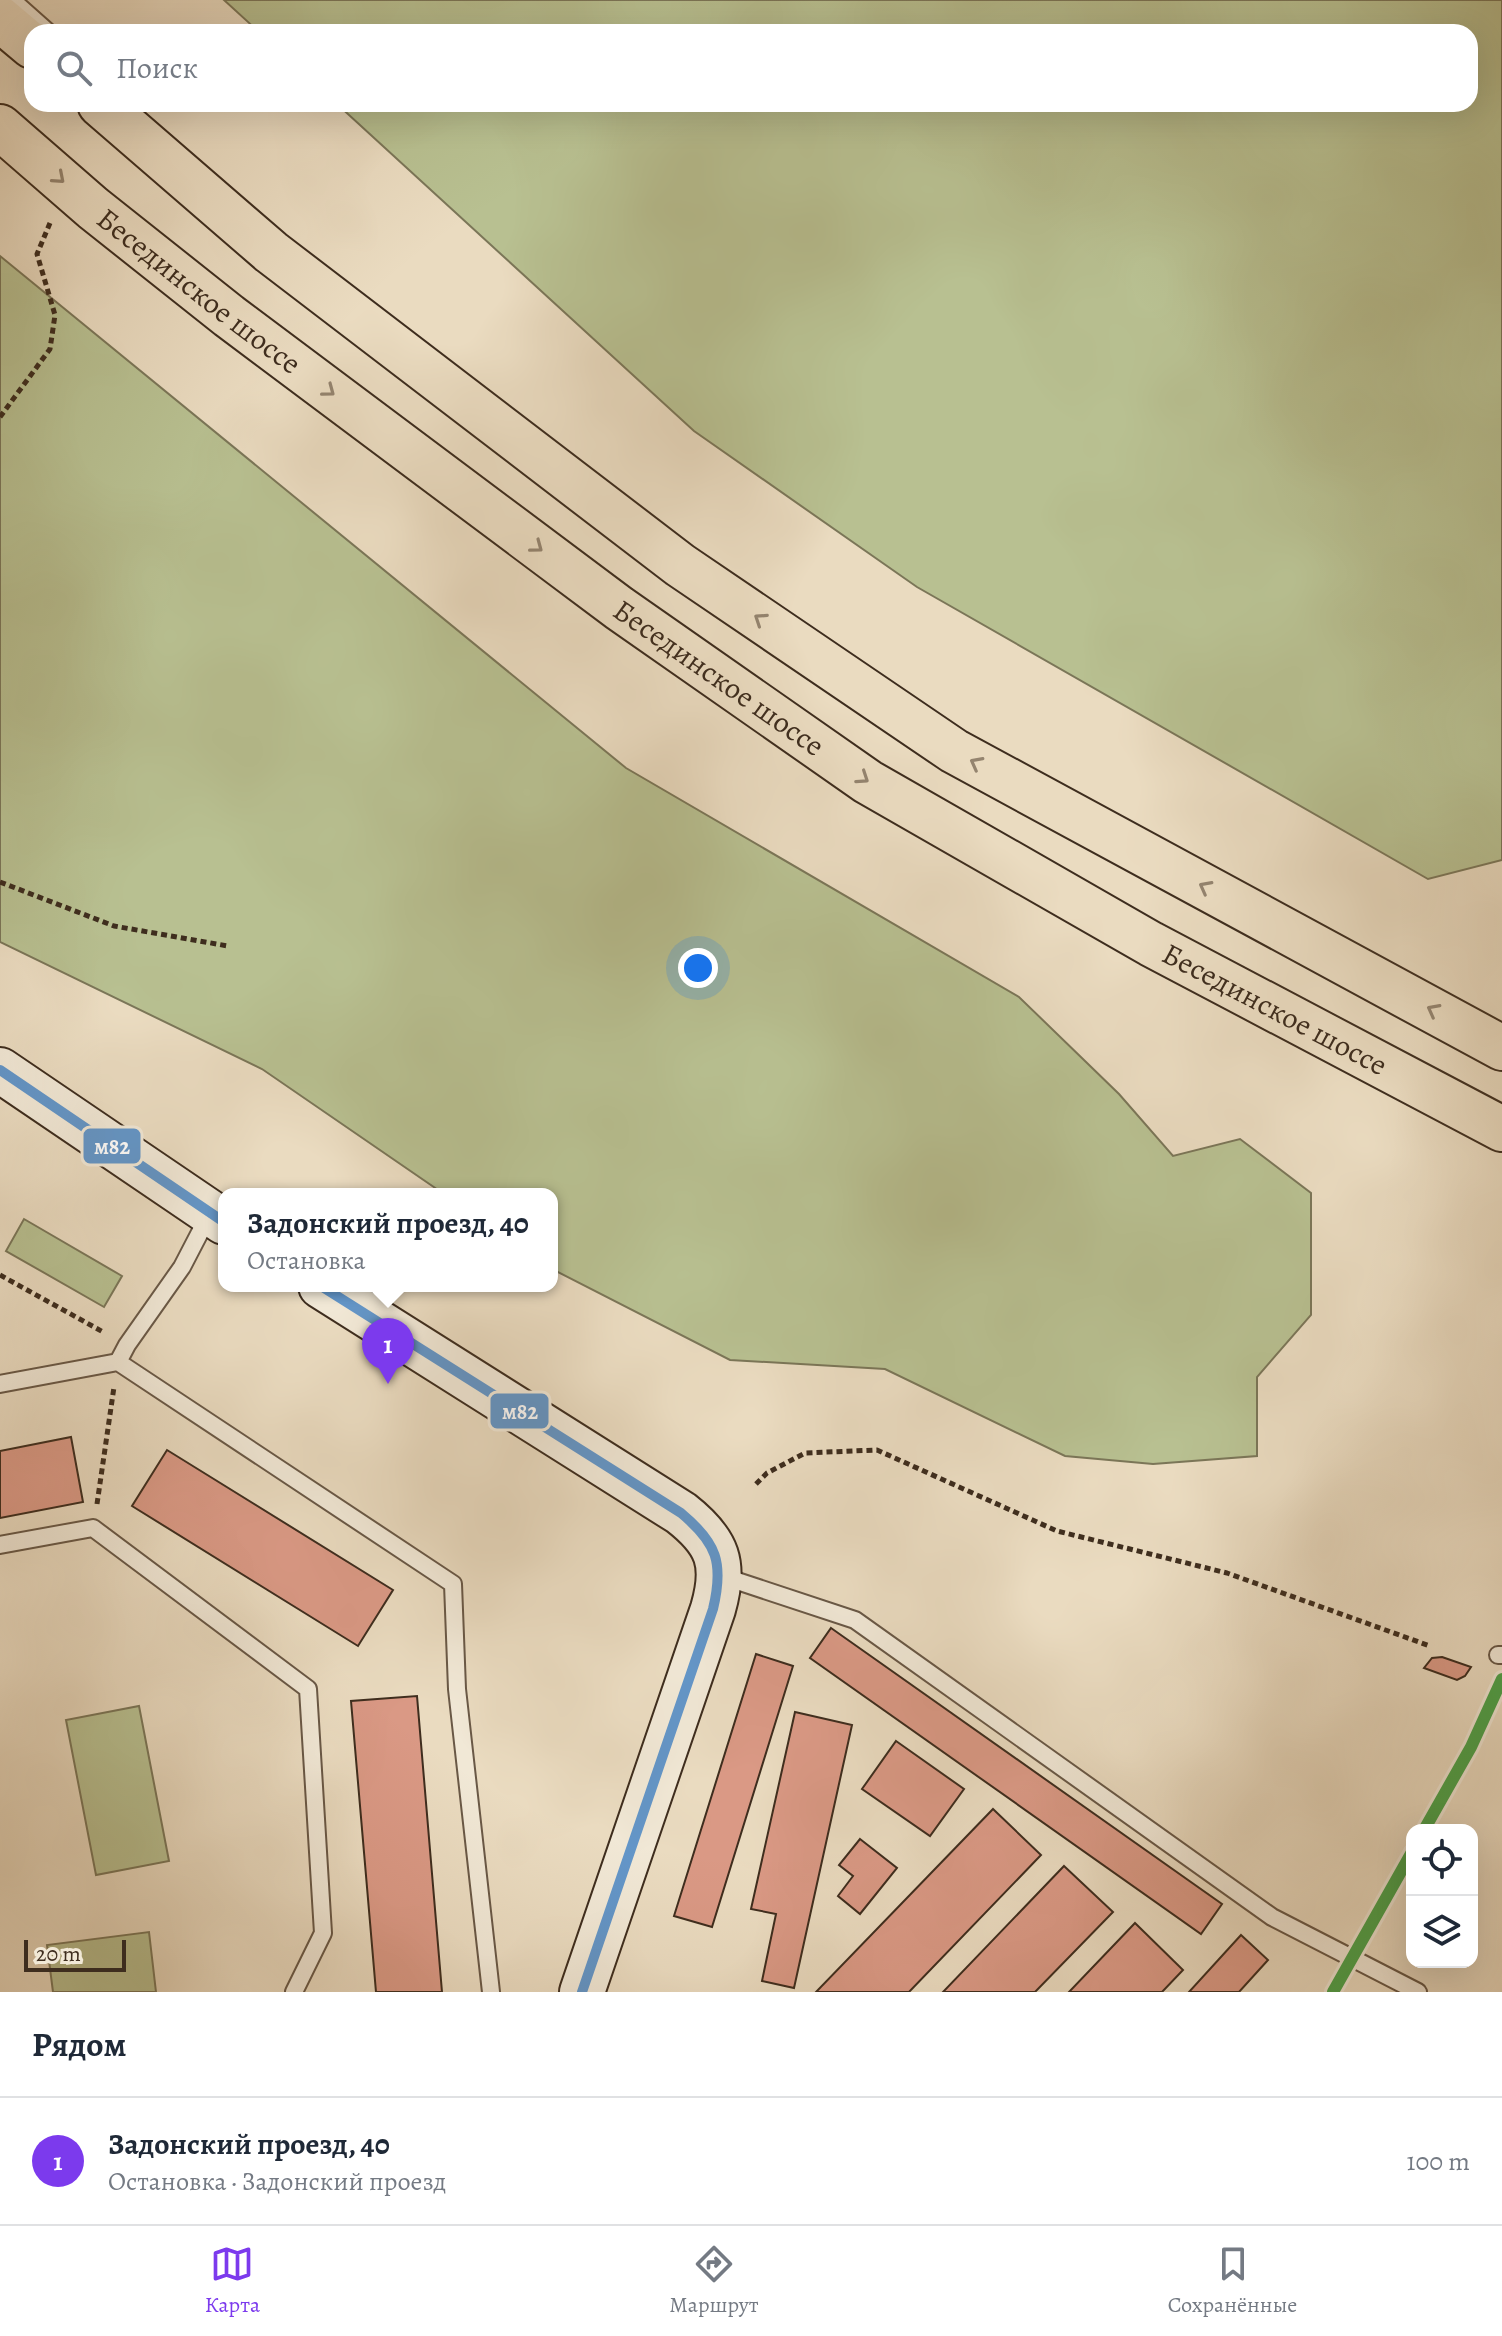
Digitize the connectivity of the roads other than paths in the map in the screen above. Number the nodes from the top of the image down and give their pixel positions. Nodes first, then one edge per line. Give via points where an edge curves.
1 (12, 0) edge
2 (0, 19) edge
3 (39, 24) edge
4 (24, 39) edge
5 (122, 112) edge
6 (0, 127) edge
7 (1502, 1048) edge
8 (0, 1070) edge
9 (1502, 1129) edge
10 (217, 1218) edge
11 (331, 1292) edge
12 (118, 1362) junction
13 (0, 1384) edge
14 (0, 1545) edge
15 (721, 1575) junction
16 (294, 1992) edge
17 (491, 1992) edge
18 (582, 1992) edge
19 (1418, 1992) edge

1 - 3 lane
2 - 4 main road
7 -> 5 main road via 954,751 680,565 271,252
6 -> 9 main road, Бесединское шоссе via 229,316 619,608 868,782 1151,944
8 - 10 street
10 - 12 lane
11 - 15 street via 681,1513 709,1540
12 - 13 lane
12 - 17 lane via 453,1584 457,1689
14 - 16 lane via 93,1528 308,1689 323,1933
15 - 18 street
15 - 19 lane via 855,1620 1272,1917

